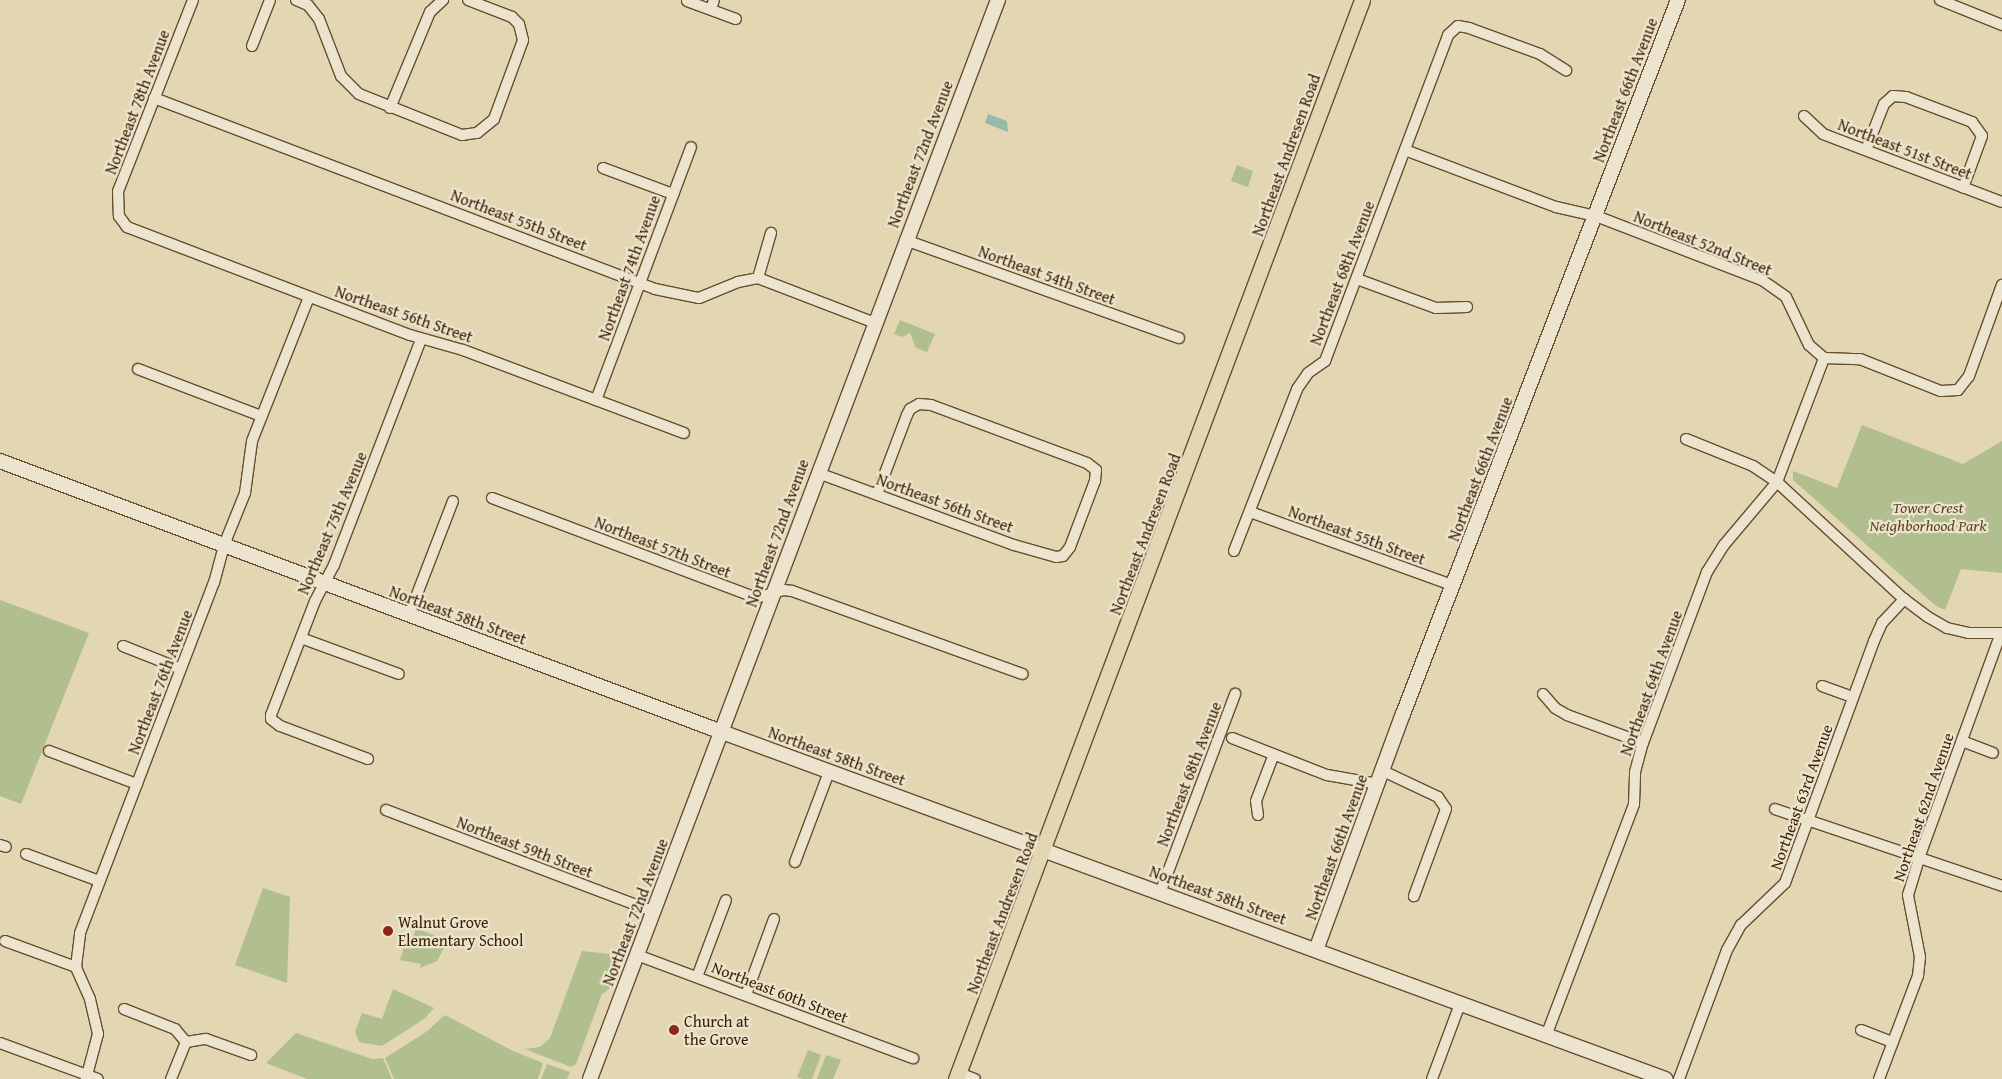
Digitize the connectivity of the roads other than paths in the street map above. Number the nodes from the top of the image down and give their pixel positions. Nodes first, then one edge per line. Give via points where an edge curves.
1 (193, 0) edge
2 (270, 0) edge
3 (296, 0) edge
4 (468, 0) edge
5 (998, 0) edge
6 (1362, 0) edge
7 (1678, 0) edge
8 (1940, 0) edge
9 (441, 1) edge
10 (687, 1) edge
11 (712, 5) edge
12 (736, 20) dead end
13 (2002, 24) edge
14 (252, 46) dead end
15 (1566, 70) dead end
16 (154, 98) junction
17 (390, 108) junction
18 (1804, 116) dead end
19 (691, 147) dead end
20 (1404, 150) junction
21 (1866, 150) junction
22 (603, 168) dead end
23 (1963, 188) junction
24 (673, 194) junction
25 (2002, 202) edge
26 (119, 216) joint
27 (1596, 216) junction
28 (771, 234) dead end
29 (905, 240) junction
30 (758, 278) junction
31 (1357, 279) junction
32 (640, 284) junction
33 (2002, 285) edge
34 (309, 297) junction
35 (1467, 307) dead end
36 (875, 323) junction
37 (1179, 338) dead end
38 (421, 339) junction
39 (1824, 358) junction
40 (138, 369) dead end
41 (596, 400) junction
42 (261, 416) junction
43 (684, 433) dead end
44 (1686, 439) dead end
45 (0, 461) edge
46 (818, 473) junction
47 (1777, 482) junction
48 (877, 494) junction
49 (492, 498) dead end
50 (453, 501) dead end
51 (1250, 512) junction
52 (224, 545) junction
53 (1234, 551) dead end
54 (324, 584) junction
55 (1454, 586) junction
56 (774, 594) junction
57 (1904, 599) junction
58 (409, 615) junction
59 (2001, 633) edge
60 (301, 638) junction
61 (123, 646) dead end
62 (181, 669) junction
63 (399, 674) dead end
64 (1023, 674) dead end
65 (1822, 686) dead end
66 (1235, 694) dead end
67 (1543, 694) dead end
68 (1853, 697) junction
69 (722, 732) junction
70 (1232, 738) dead end
71 (1962, 741) junction
72 (1643, 743) junction
73 (48, 751) dead end
74 (1993, 752) dead end
75 (1274, 754) junction
76 (368, 759) dead end
77 (829, 772) junction
78 (1381, 777) junction
79 (137, 784) junction
80 (1775, 809) dead end
81 (386, 810) dead end
82 (1258, 815) dead end
83 (1808, 820) junction
84 (1045, 850) junction
85 (26, 854) dead end
86 (1919, 858) junction
87 (794, 862) dead end
88 (99, 881) junction
89 (2002, 886) edge
90 (1160, 892) junction
91 (1414, 896) dead end
92 (726, 900) dead end
93 (654, 912) junction
94 (774, 919) dead end
95 (5, 942) dead end
96 (1316, 950) junction
97 (637, 955) junction
98 (76, 967) junction
99 (697, 977) junction
100 (746, 995) junction
101 (1460, 1004) junction
102 (124, 1009) dead end
103 (1860, 1030) dead end
104 (1546, 1036) junction
105 (186, 1042) junction
106 (1892, 1042) junction
107 (0, 1043) edge
108 (251, 1055) dead end
109 (913, 1058) dead end
110 (958, 1076) edge
111 (87, 1077) edge
112 (98, 1079) edge
113 (171, 1079) edge
114 (590, 1079) edge
115 (975, 1079) edge
116 (1432, 1079) edge
117 (1665, 1079) edge
118 (1679, 1079) edge
119 (1879, 1079) edge

1 - 16 street, Northeast 78th Avenue
2 - 14 street
3 - 17 street via 308,5 318,19 341,76 359,94
4 - 17 street via 512,17 521,33 521,52 494,119 477,133 462,135
5 - 29 street, Northeast 72nd Avenue
6 - 84 main road, Northeast Andresen Road
7 - 27 street, Northeast 66th Avenue
8 - 13 street
9 - 17 street via 430,12
10 - 11 street
11 - 12 street
15 - 20 street, Northeast 68th Avenue via 1540,54 1458,26 1448,36
16 - 26 street, Northeast 78th Avenue via 118,191
16 - 32 street, Northeast 55th Street
18 - 21 street, Northeast 51st Street via 1816,130
19 - 24 street, Northeast 74th Avenue
20 - 27 street, Northeast 52nd Street via 1556,207
20 - 31 street, Northeast 68th Avenue
21 - 23 street, Northeast 51st Street
21 - 23 street via 1884,104 1893,96 1906,97 1972,122 1982,136
22 - 24 street
23 - 25 street, Northeast 51st Street
24 - 32 street, Northeast 74th Avenue
26 - 34 street, Northeast 56th Street via 127,227 139,233
27 - 39 street, Northeast 52nd Street via 1762,280 1786,297 1809,345
27 - 55 street, Northeast 66th Avenue
28 - 30 street
29 - 36 street, Northeast 72nd Avenue
29 - 37 street, Northeast 54th Street
30 - 32 street, Northeast 55th Street via 738,282 698,298 679,297
30 - 36 street
31 - 35 street via 1436,308
31 - 51 street, Northeast 68th Avenue via 1325,361 1308,373 1297,388
32 - 41 street, Northeast 74th Avenue
33 - 39 street via 1969,376 1958,390 1941,391 1860,359
34 - 38 street, Northeast 56th Street
34 - 42 street, Northeast 76th Avenue
36 - 46 street, Northeast 72nd Avenue
38 - 41 street, Northeast 56th Street via 463,350
38 - 54 street, Northeast 75th Avenue
39 - 47 street, Northeast 64th Avenue
40 - 42 street
41 - 43 street, Northeast 56th Street
42 - 52 street, Northeast 76th Avenue via 252,441 245,492
44 - 47 street via 1753,466
45 - 52 street, Northeast 58th Street
46 - 48 street, Northeast 56th Street
46 - 56 street, Northeast 72nd Avenue
47 - 57 street
47 - 72 street, Northeast 64th Avenue via 1724,545 1707,572
48 - 48 street, Northeast 56th Street via 907,415 915,405 931,405 1087,463 1096,470 1095,481 1070,547 1063,556 1056,557 1014,545
49 - 56 street, Northeast 57th Street via 756,598
50 - 58 street
51 - 53 street, Northeast 68th Avenue
51 - 55 street, Northeast 55th Street
52 - 54 street, Northeast 58th Street
52 - 62 street, Northeast 76th Avenue via 214,583
54 - 58 street, Northeast 58th Street
54 - 60 street, Northeast 75th Avenue
55 - 78 street, Northeast 66th Avenue
56 - 64 street, Northeast 57th Street via 792,592
56 - 69 street, Northeast 72nd Avenue
57 - 59 street via 1947,628 1968,633
57 - 68 street, Northeast 63rd Avenue via 1882,624
58 - 69 street, Northeast 58th Street
59 - 71 street, Northeast 62nd Avenue
60 - 63 street
60 - 76 street, Northeast 75th Avenue via 271,719 280,726
61 - 62 street
62 - 79 street, Northeast 76th Avenue
65 - 68 street
66 - 90 street, Northeast 68th Avenue
67 - 72 street via 1567,715
68 - 83 street, Northeast 63rd Avenue
69 - 77 street, Northeast 58th Street
69 - 93 street, Northeast 72nd Avenue
70 - 75 street
71 - 74 street
71 - 86 street, Northeast 62nd Avenue
72 - 104 street, Northeast 64th Avenue via 1635,772 1634,804
73 - 79 street
75 - 78 street via 1327,775
75 - 82 street via 1256,801
77 - 84 street, Northeast 58th Street
77 - 87 street
78 - 91 street via 1440,799 1446,809
78 - 96 street, Northeast 66th Avenue
79 - 88 street, Northeast 76th Avenue
80 - 83 street
81 - 93 street, Northeast 59th Street
83 - 86 street
83 - 118 street, Northeast 63rd Avenue via 1785,883 1741,925 1727,950
84 - 90 street, Northeast 58th Street
84 - 110 main road, Northeast Andresen Road
85 - 88 street
86 - 89 street
86 - 106 street, Northeast 62nd Avenue via 1908,895 1920,957 1918,976
88 - 98 street, Northeast 76th Avenue via 80,933
90 - 96 street, Northeast 58th Street
92 - 99 street
93 - 97 street, Northeast 72nd Avenue
94 - 100 street
95 - 98 street
96 - 101 street, Northeast 58th Street
97 - 99 street, Northeast 60th Street
97 - 114 street, Northeast 72nd Avenue
98 - 111 street, Northeast 76th Avenue via 97,1022 97,1046
99 - 100 street, Northeast 60th Street
100 - 109 street, Northeast 60th Street
101 - 104 street, Northeast 58th Street
101 - 116 street
102 - 105 street via 175,1029
103 - 106 street
104 - 117 street, Northeast 58th Street
105 - 108 street via 206,1039
105 - 113 street
106 - 119 street, Northeast 62nd Avenue
107 - 111 street
110 - 115 street
111 - 112 street

